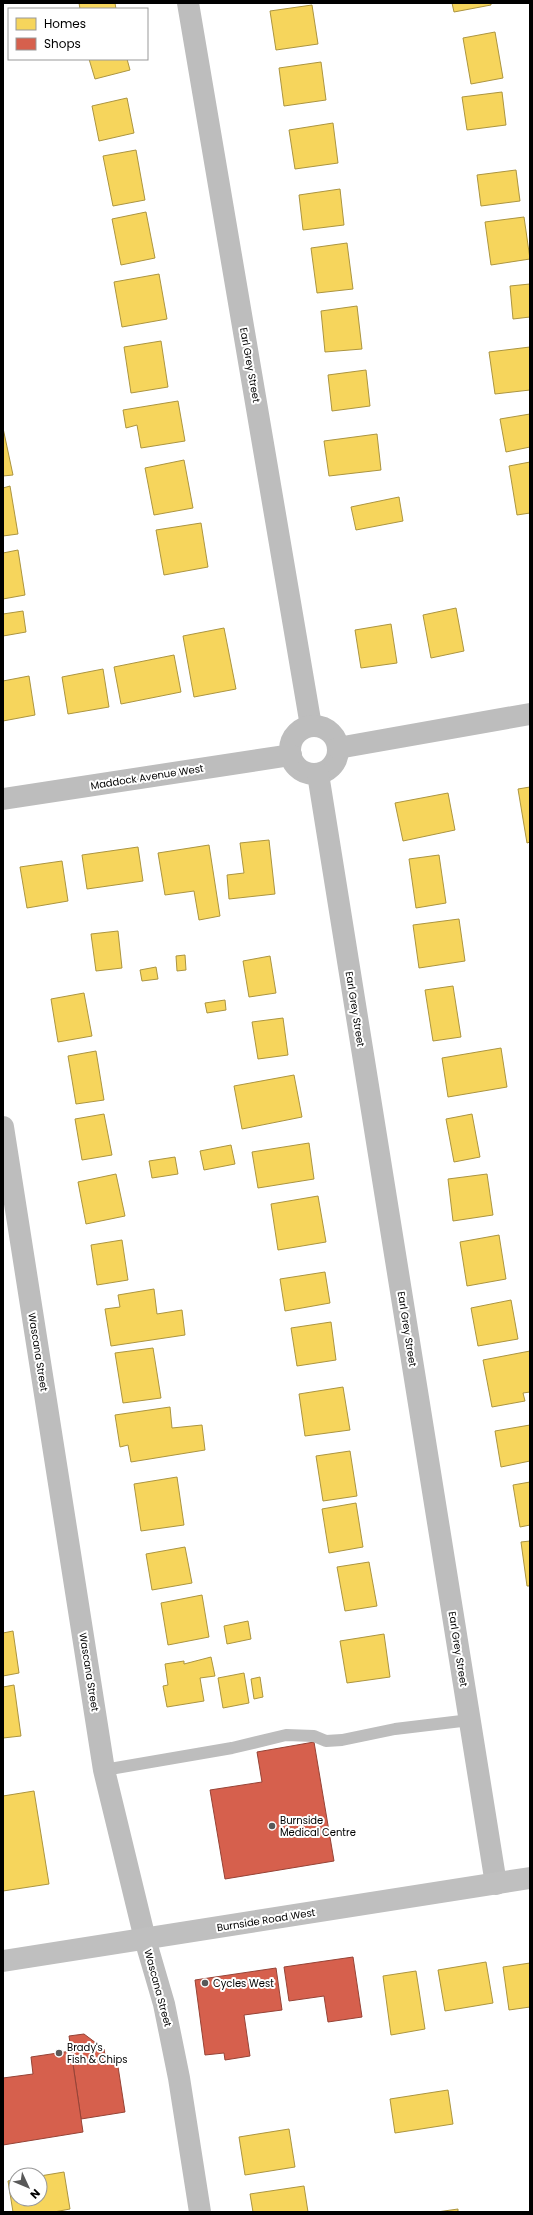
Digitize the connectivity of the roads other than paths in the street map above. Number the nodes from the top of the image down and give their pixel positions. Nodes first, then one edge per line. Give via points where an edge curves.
1 (188, 3) edge
2 (530, 714) edge
3 (311, 726) junction
4 (338, 748) junction
5 (291, 755) junction
6 (318, 774) junction
7 (3, 799) edge
8 (3, 1127) edge
9 (470, 1720) junction
10 (104, 1770) junction
11 (530, 1878) edge
12 (496, 1884) junction
13 (145, 1940) junction
14 (3, 1962) edge
15 (200, 2212) edge

1 - 3 street, Earl Grey Street
2 - 4 street
3 - 4 street via 332,734
3 - 5 street via 297,733 290,747
4 - 6 street via 335,762 330,768
5 - 6 street via 293,762 303,772
5 - 7 street, Maddock Avenue West
6 - 9 street, Earl Grey Street
8 - 10 street, Wascana Street
9 - 10 lane via 395,1729 342,1740 326,1741 314,1736 286,1735 232,1748
9 - 12 street, Earl Grey Street
10 - 13 street, Wascana Street
11 - 12 main road, Burnside Road West
12 - 13 main road, Burnside Road West
13 - 14 main road, Burnside Road West
13 - 15 street, Wascana Street via 164,2004 179,2078

